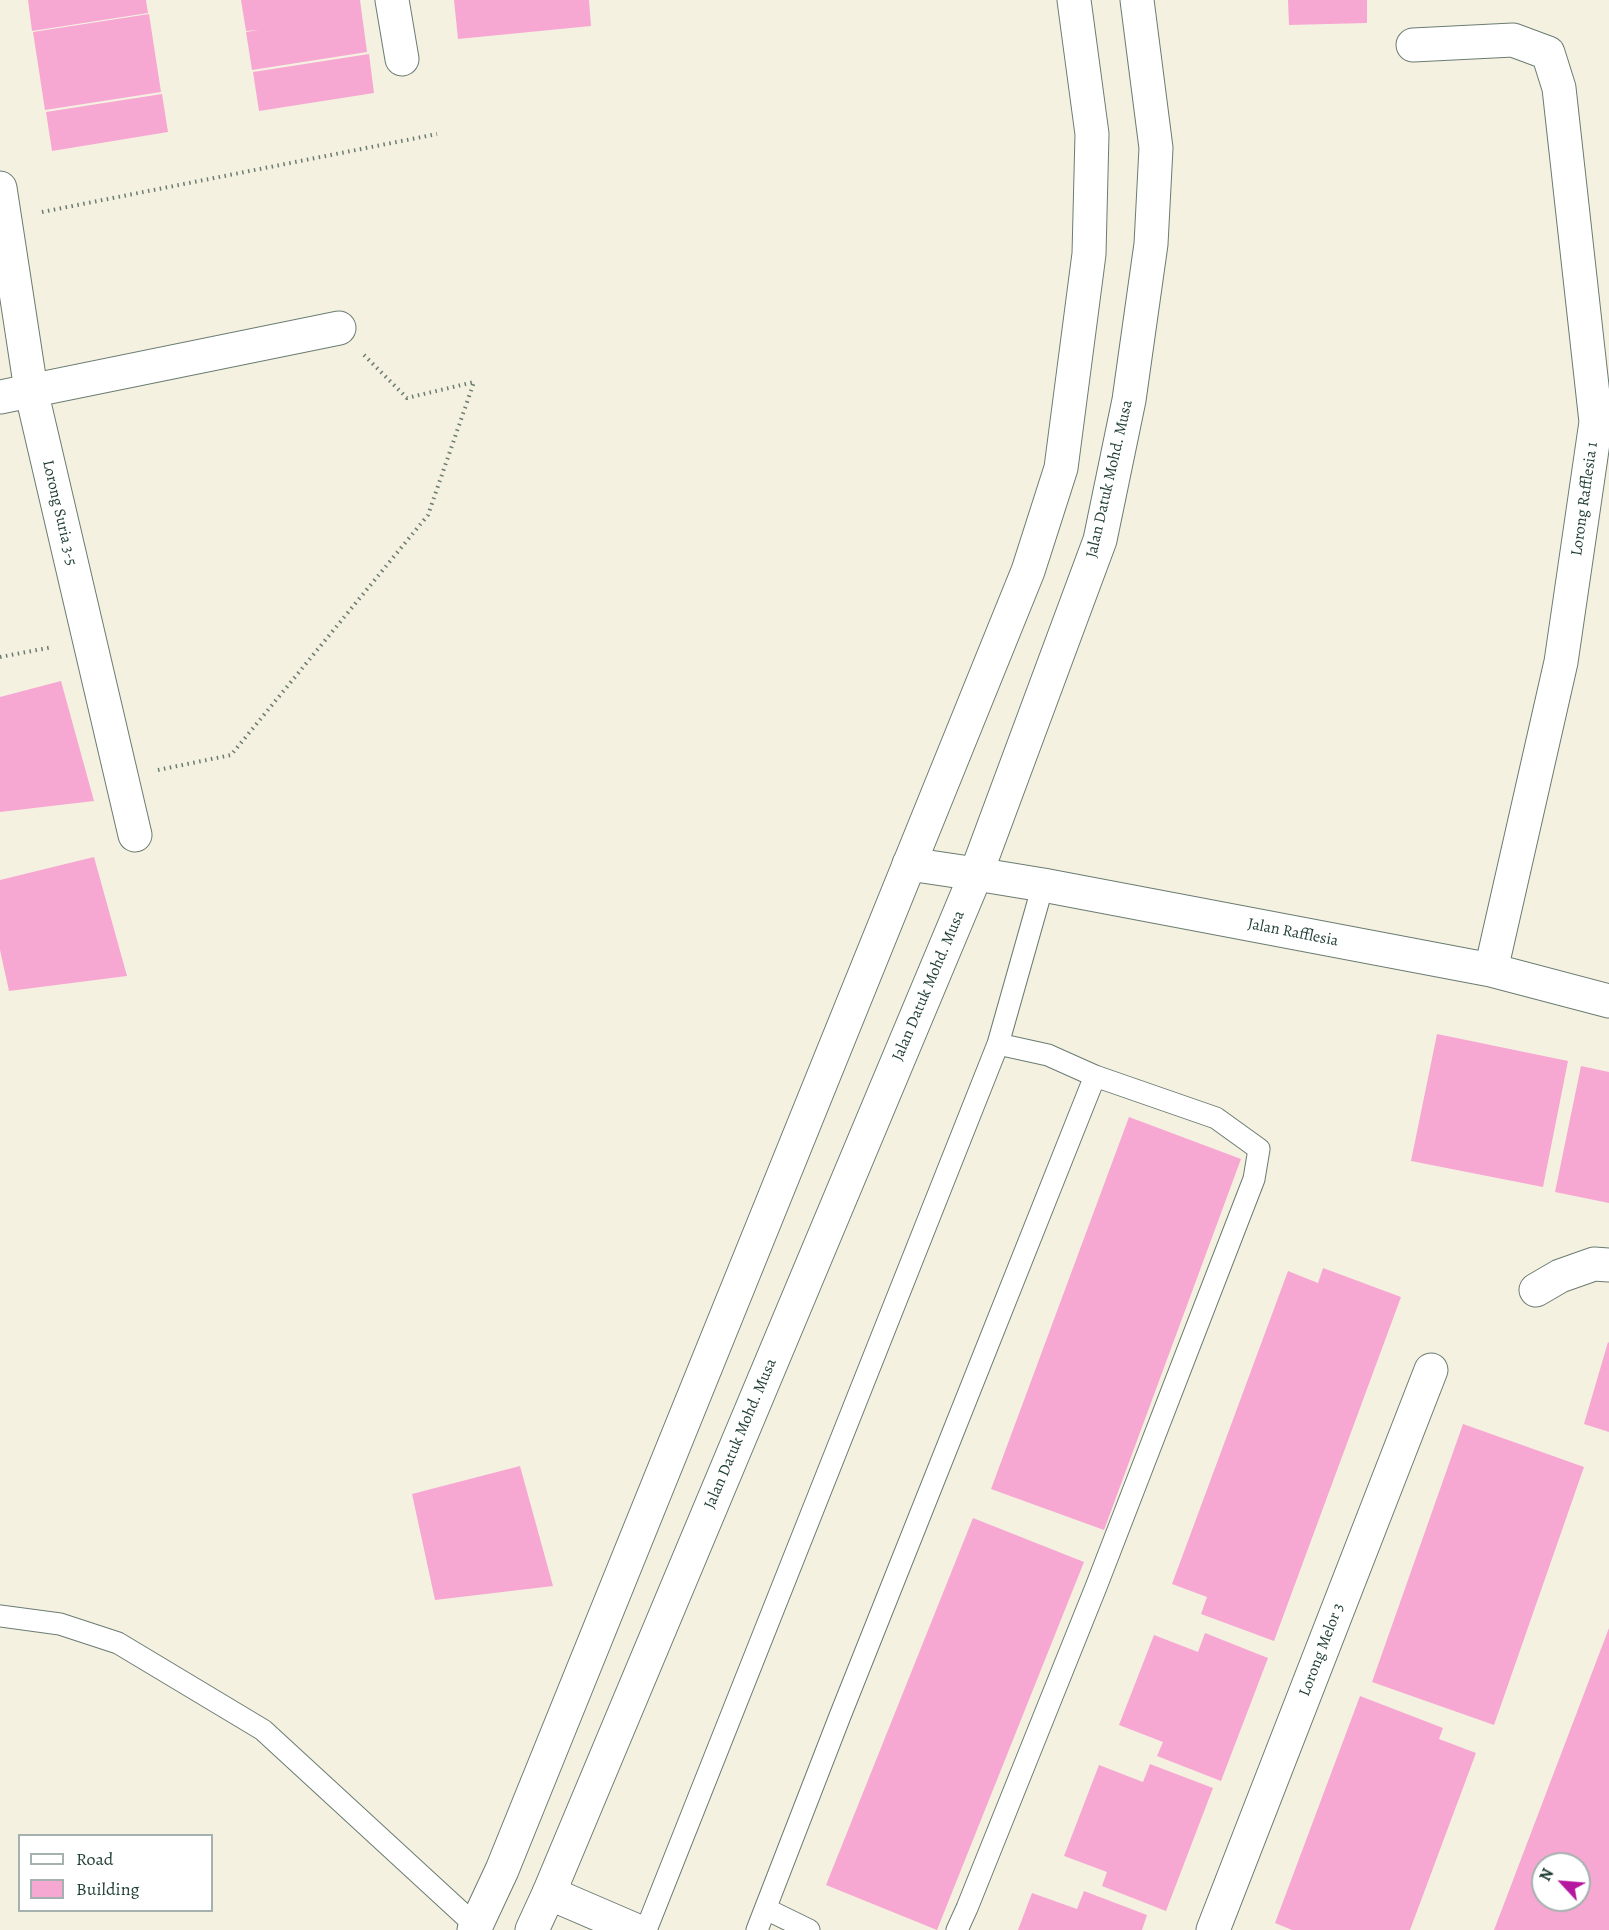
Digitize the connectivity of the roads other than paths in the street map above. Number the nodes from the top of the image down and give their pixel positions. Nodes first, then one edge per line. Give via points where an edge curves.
1 (392, 0) edge
2 (1074, 0) edge
3 (1137, 0) edge
4 (1413, 45) dead end
5 (402, 59) dead end
6 (3, 204) edge
7 (339, 328) road end
8 (15, 394) edge
9 (135, 835) dead end
10 (909, 864) junction
11 (976, 874) junction
12 (1043, 885) junction
13 (1491, 970) junction
14 (1609, 1001) edge
15 (998, 1044) junction
16 (1095, 1076) junction
17 (1609, 1265) edge
18 (1536, 1290) dead end
19 (1431, 1370) dead end
20 (0, 1616) edge
21 (549, 1893) junction
22 (766, 1909) junction
23 (475, 1928) edge
24 (531, 1930) edge
25 (635, 1930) edge
26 (646, 1930) edge
27 (757, 1930) edge
28 (809, 1930) edge
29 (957, 1930) edge
30 (1213, 1930) edge

1 - 5 main road
2 - 10 main road via 1092,134 1089,254 1061,468 1028,571
3 - 11 main road, Jalan Datuk Mohd. Musa via 1156,148 1151,244 1129,400 1100,540
4 - 13 main road, Lorong Rafflesia 1 via 1513,40 1548,52 1559,88 1596,422 1561,662
6 - 8 main road, Lorong Suria 3-5
7 - 8 main road
8 - 9 main road, Lorong Suria 3-5 via 88,639
10 - 11 main road, Jalan Rafflesia
10 - 23 main road via 502,1870
11 - 12 main road, Jalan Rafflesia
11 - 21 main road, Jalan Datuk Mohd. Musa
12 - 13 main road, Jalan Rafflesia
12 - 15 lane
13 - 14 main road, Jalan Rafflesia
15 - 16 lane via 1048,1055
15 - 26 lane
16 - 22 lane
16 - 29 lane via 1216,1118 1258,1149 1254,1179 1096,1587
17 - 18 main road via 1594,1264
19 - 30 main road, Lorong Melor 3
20 - 23 lane via 60,1624 118,1643 264,1730
21 - 24 main road, Jalan Datuk Mohd. Musa
21 - 25 main road
22 - 27 lane
22 - 28 lane

